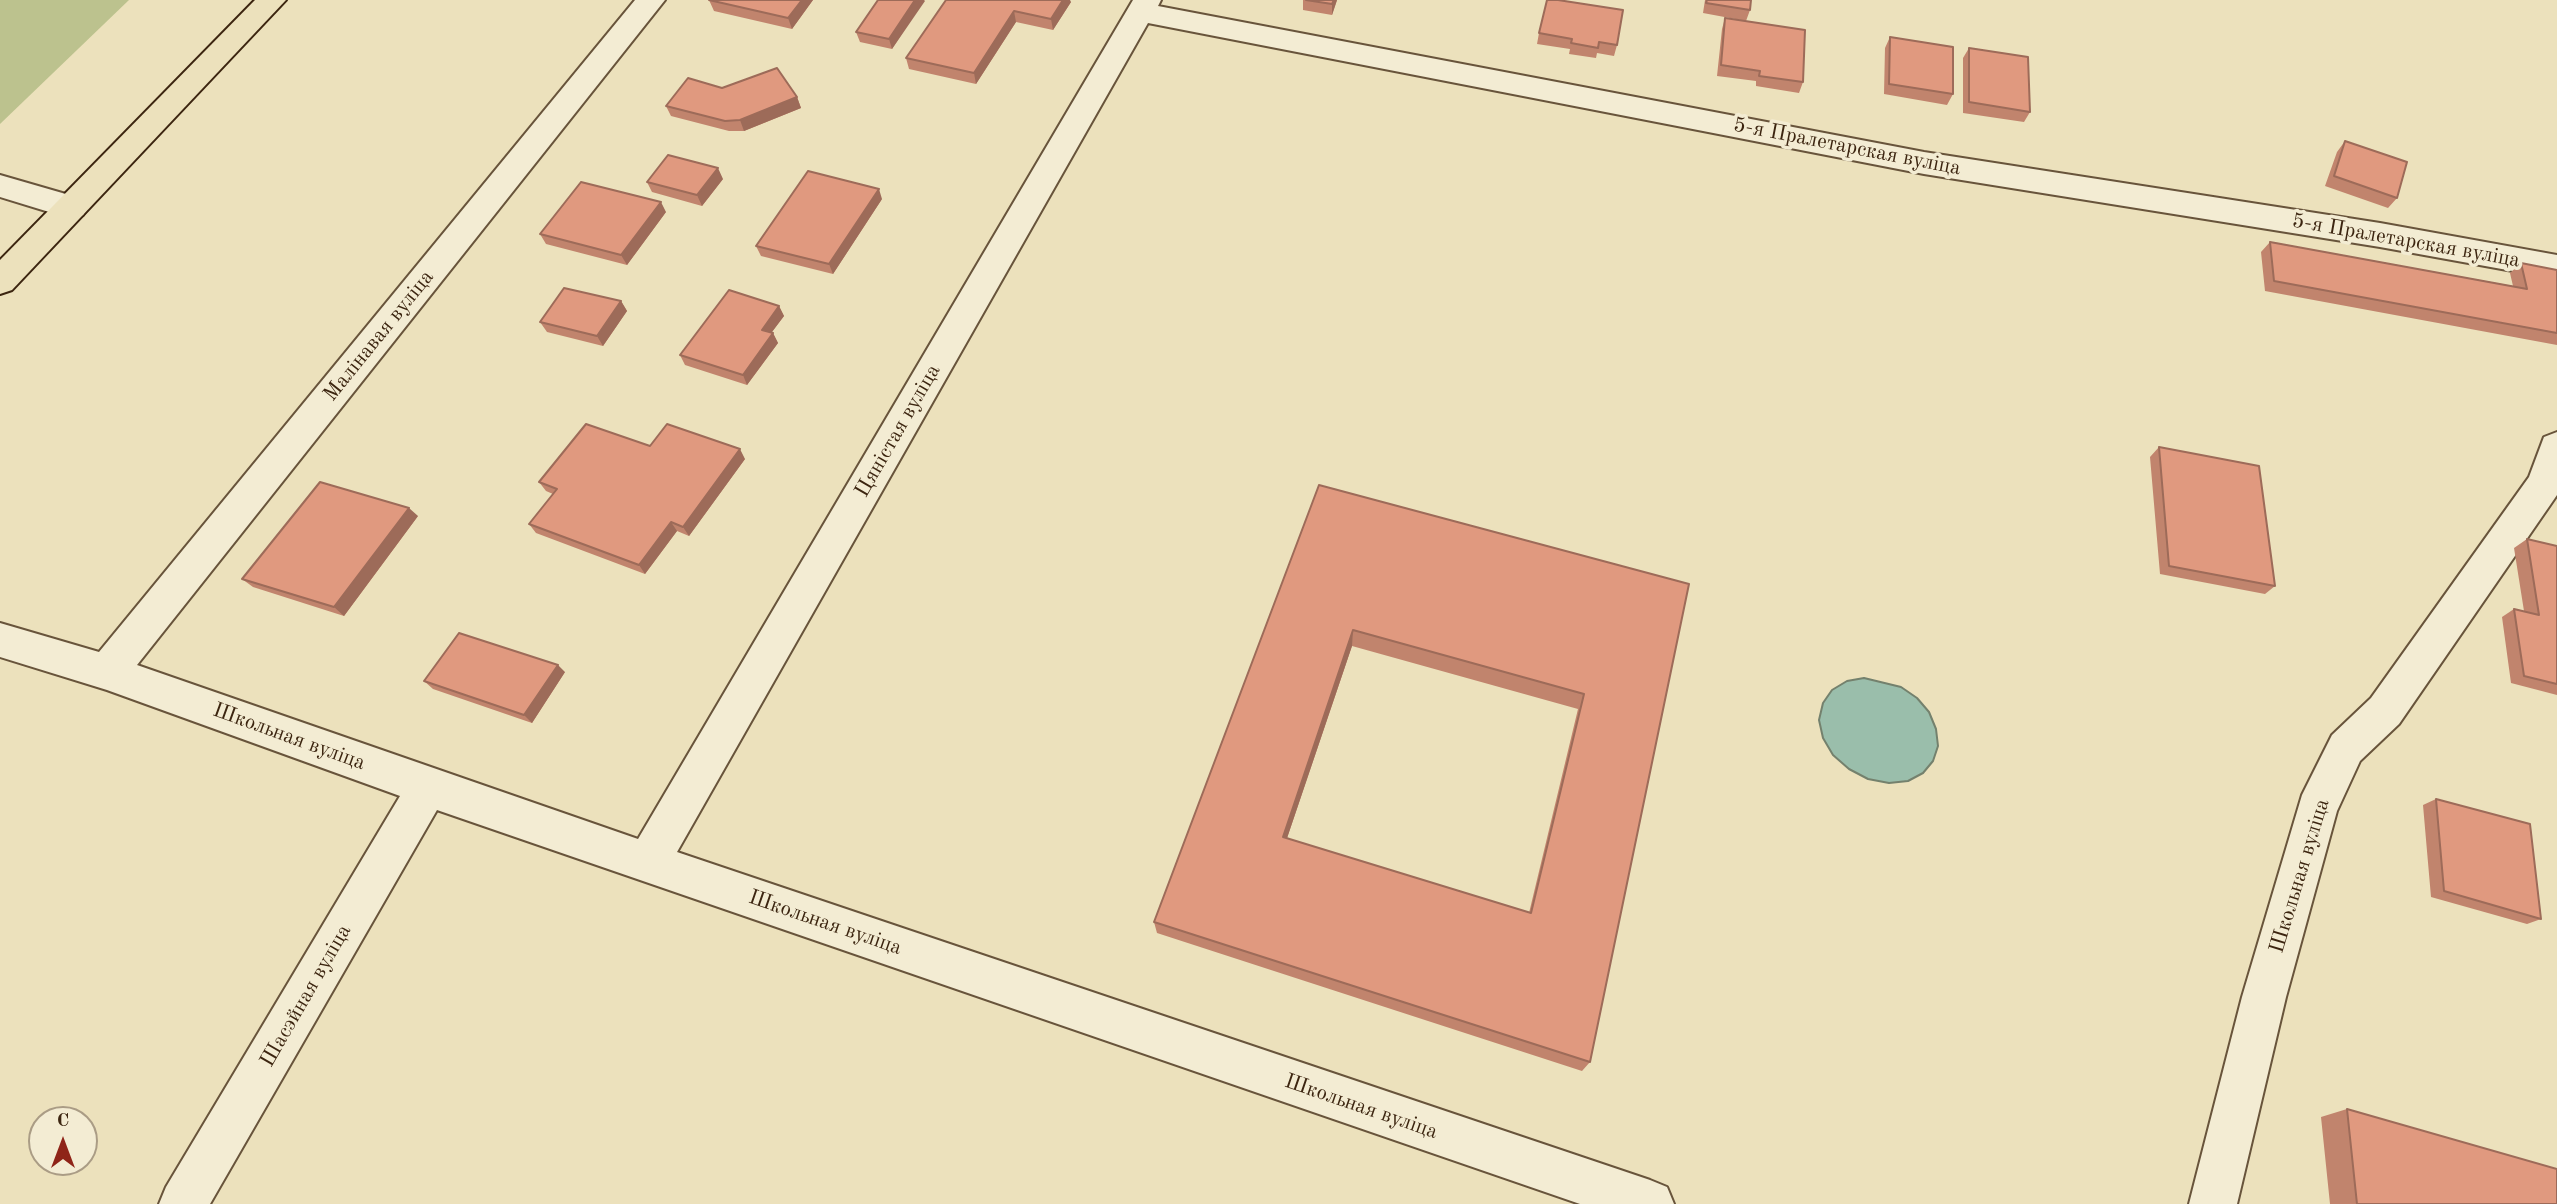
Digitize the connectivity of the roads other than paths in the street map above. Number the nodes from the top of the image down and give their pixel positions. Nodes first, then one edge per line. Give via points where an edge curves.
1 (272, 0) edge
2 (651, 0) edge
3 (1144, 6) edge
4 (0, 186) edge
5 (72, 207) junction
6 (2557, 267) edge
7 (0, 281) edge
8 (2557, 447) edge
9 (0, 640) edge
10 (107, 671) junction
11 (428, 787) junction
12 (648, 862) junction
13 (1572, 1189) edge
14 (183, 1204) edge
15 (1650, 1204) edge
16 (2213, 1204) edge

1 - 5 main road
2 - 10 street, Малінавая вуліца
3 - 6 street, 5-я Пралетарская вуліца via 1924,163
3 - 12 street, Цяністая вуліца
4 - 5 street
5 - 7 main road
8 - 16 street, Школьная вуліца via 2545,483 2385,710 2346,748 2317,809
9 - 10 street, Школьная вуліца
10 - 11 street, Школьная вуліца
11 - 12 street, Школьная вуліца
11 - 14 street, Шасэйная вуліца
12 - 13 street, Школьная вуліца
13 - 15 street, Школьная вуліца

